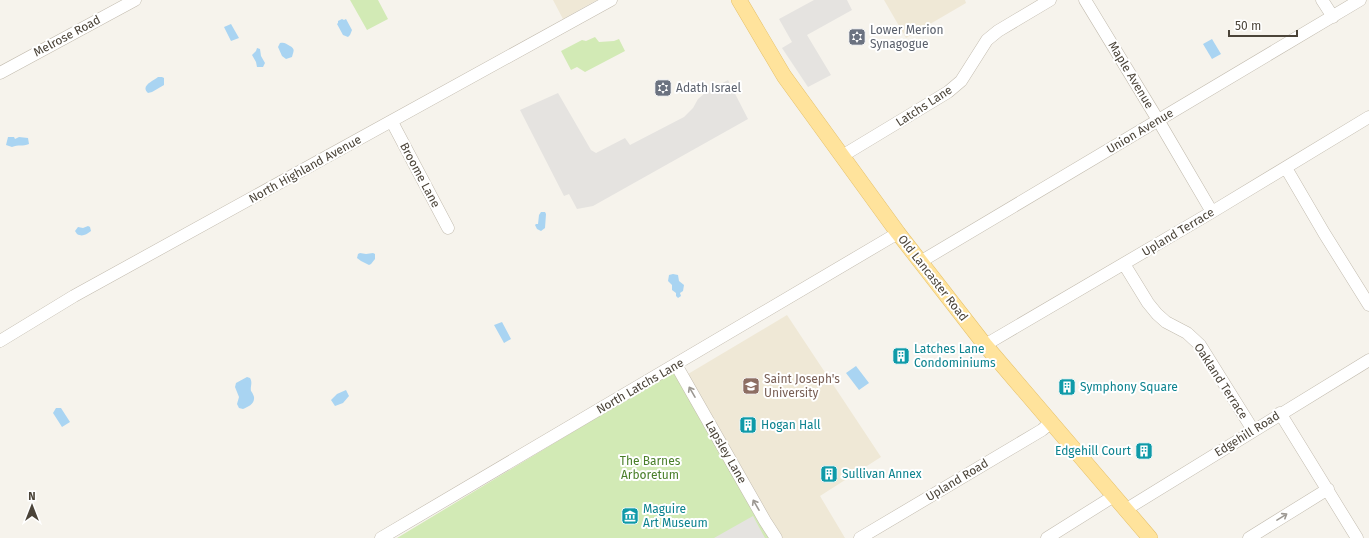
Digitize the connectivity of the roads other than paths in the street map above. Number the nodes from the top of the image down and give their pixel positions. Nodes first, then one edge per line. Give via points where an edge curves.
1 (134, 0) edge
2 (611, 0) edge
3 (739, 0) edge
4 (1050, 0) edge
5 (1085, 0) edge
6 (1322, 0) edge
7 (1360, 0) edge
8 (1333, 17) junction
9 (0, 73) edge
10 (1369, 117) edge
11 (1158, 120) junction
12 (392, 122) junction
13 (842, 156) junction
14 (1286, 168) junction
15 (1212, 212) junction
16 (448, 228) dead end
17 (898, 233) junction
18 (920, 262) junction
19 (1124, 264) junction
20 (1369, 305) edge
21 (0, 341) edge
22 (985, 345) junction
23 (1369, 360) edge
24 (677, 364) junction
25 (1280, 413) junction
26 (1050, 423) junction
27 (1253, 430) junction
28 (1328, 489) junction
29 (1114, 496) junction
30 (1125, 510) junction
31 (862, 537) edge
32 (381, 538) edge
33 (776, 538) edge
34 (1047, 538) edge
35 (1150, 538) edge
36 (1249, 538) edge
37 (1357, 538) edge

1 - 9 street, Melrose Road
2 - 12 street, North Highland Avenue
3 - 13 main road, Old Lancaster Road via 784,76
4 - 13 street, Latchs Lane via 987,40 961,81 948,92
5 - 11 street, Maple Avenue
6 - 8 street
7 - 8 street, Union Avenue
8 - 11 street, Union Avenue
10 - 14 street, Upland Terrace
11 - 15 street, Maple Avenue
11 - 18 street, Union Avenue
12 - 16 street, Broome Lane
12 - 21 street, North Highland Avenue via 74,296
13 - 17 main road, Old Lancaster Road
14 - 15 street, Upland Terrace
14 - 20 street
15 - 19 street, Upland Terrace
17 - 18 main road, Old Lancaster Road
17 - 24 street, North Latchs Lane
18 - 22 main road, Old Lancaster Road
19 - 22 street, Upland Terrace
19 - 27 street, Oakland Terrace via 1157,314 1187,333 1200,345
22 - 26 main road, Old Lancaster Road
23 - 25 street, Edgehill Road
24 - 32 street, North Latchs Lane
33 -> 24 street, Lapsley Lane
25 - 27 street, Edgehill Road
25 - 28 street
26 - 29 main road, Old Lancaster Road
26 - 31 street, Upland Road
27 - 30 street, Edgehill Road
36 -> 28 street
28 - 37 street
29 - 30 main road, Old Lancaster Road
29 - 34 street
30 - 35 main road, Old Lancaster Road

